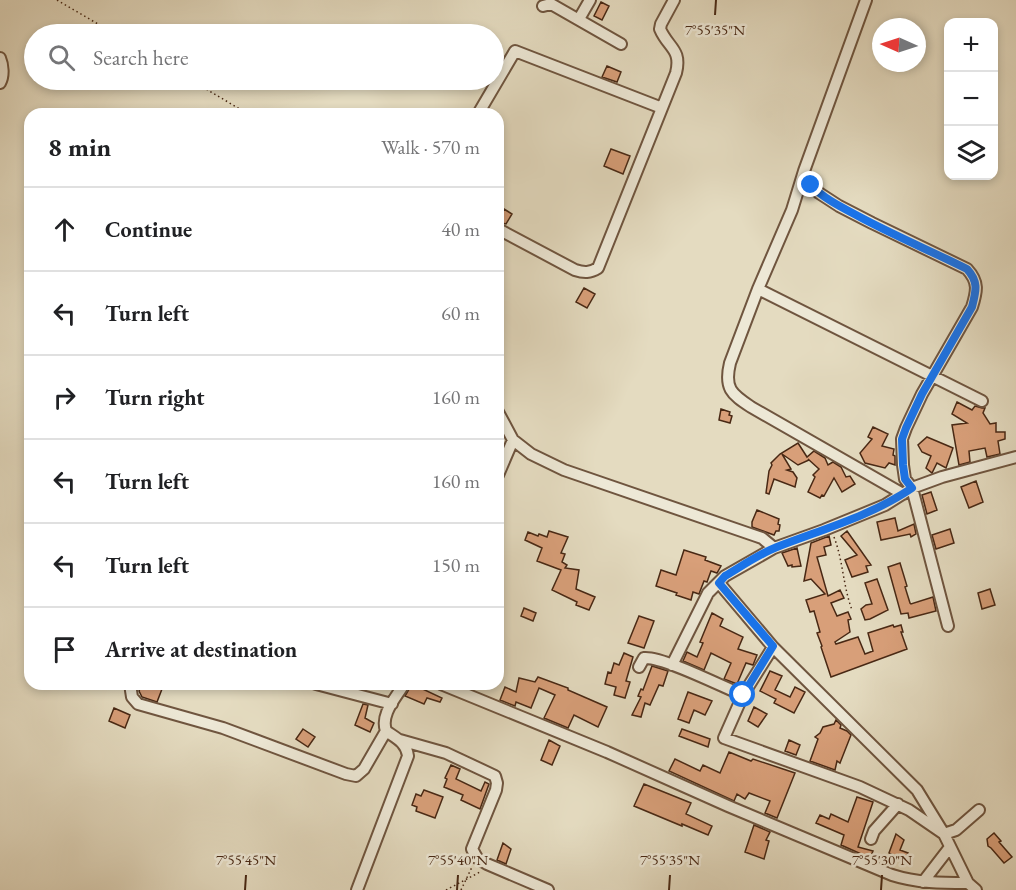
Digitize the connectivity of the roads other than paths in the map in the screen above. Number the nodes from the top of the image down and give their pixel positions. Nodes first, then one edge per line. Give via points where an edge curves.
1 (590, 0) edge
2 (673, 0) edge
3 (866, 0) edge
4 (543, 6) dead end
5 (579, 19) junction
6 (621, 44) dead end
7 (0, 58) edge
8 (504, 70) edge
9 (0, 83) edge
10 (492, 90) edge
11 (482, 108) edge
12 (662, 108) junction
13 (804, 171) junction
14 (504, 232) edge
15 (758, 289) junction
16 (932, 376) junction
17 (982, 401) dead end
18 (504, 423) edge
19 (513, 440) junction
20 (1016, 457) edge
21 (504, 461) edge
22 (908, 491) junction
23 (774, 548) junction
24 (719, 583) junction
25 (948, 626) dead end
26 (773, 646) junction
27 (672, 665) junction
28 (639, 667) dead end
29 (131, 690) edge
30 (339, 690) edge
31 (400, 690) edge
32 (456, 690) edge
33 (743, 695) junction
34 (392, 704) junction
35 (386, 731) junction
36 (400, 740) junction
37 (898, 804) junction
38 (980, 810) dead end
39 (944, 834) junction
40 (871, 839) dead end
41 (950, 847) junction
42 (923, 882) junction
43 (972, 886) edge
44 (357, 890) edge
45 (548, 890) edge

1 - 5 street
2 - 12 street via 660,30 675,52 678,65
3 - 13 street
4 - 5 street via 551,4
5 - 6 street
7 - 9 street
8 - 12 street via 515,51
10 - 11 street
12 - 14 street via 598,268 591,272 575,270
13 - 15 street
13 - 16 street via 819,193 839,206 967,269 973,276 976,294 972,307
15 - 16 street
15 - 22 street via 730,363 730,390 751,407
16 - 17 street
16 - 22 street via 902,439
18 - 19 street
19 - 21 street
19 - 23 street via 564,470 762,538
20 - 22 street via 942,477
22 - 23 street via 885,505
22 - 25 street
23 - 24 street
24 - 26 street
24 - 27 street via 708,593
26 - 33 street
26 - 39 street via 917,790
27 - 28 street via 650,657 644,658
27 - 33 street
29 - 35 street via 138,704 223,728 356,776
30 - 34 street
31 - 34 street
32 - 42 street via 892,875
33 - 37 street via 724,738
34 - 35 street via 385,715
35 - 36 street
36 - 44 street via 408,756
36 - 45 street via 446,753 495,776 496,789 472,849 477,858
37 - 39 street
37 - 40 street
38 - 39 street via 956,830
39 - 41 street
41 - 42 street
41 - 43 street
42 - 43 street

